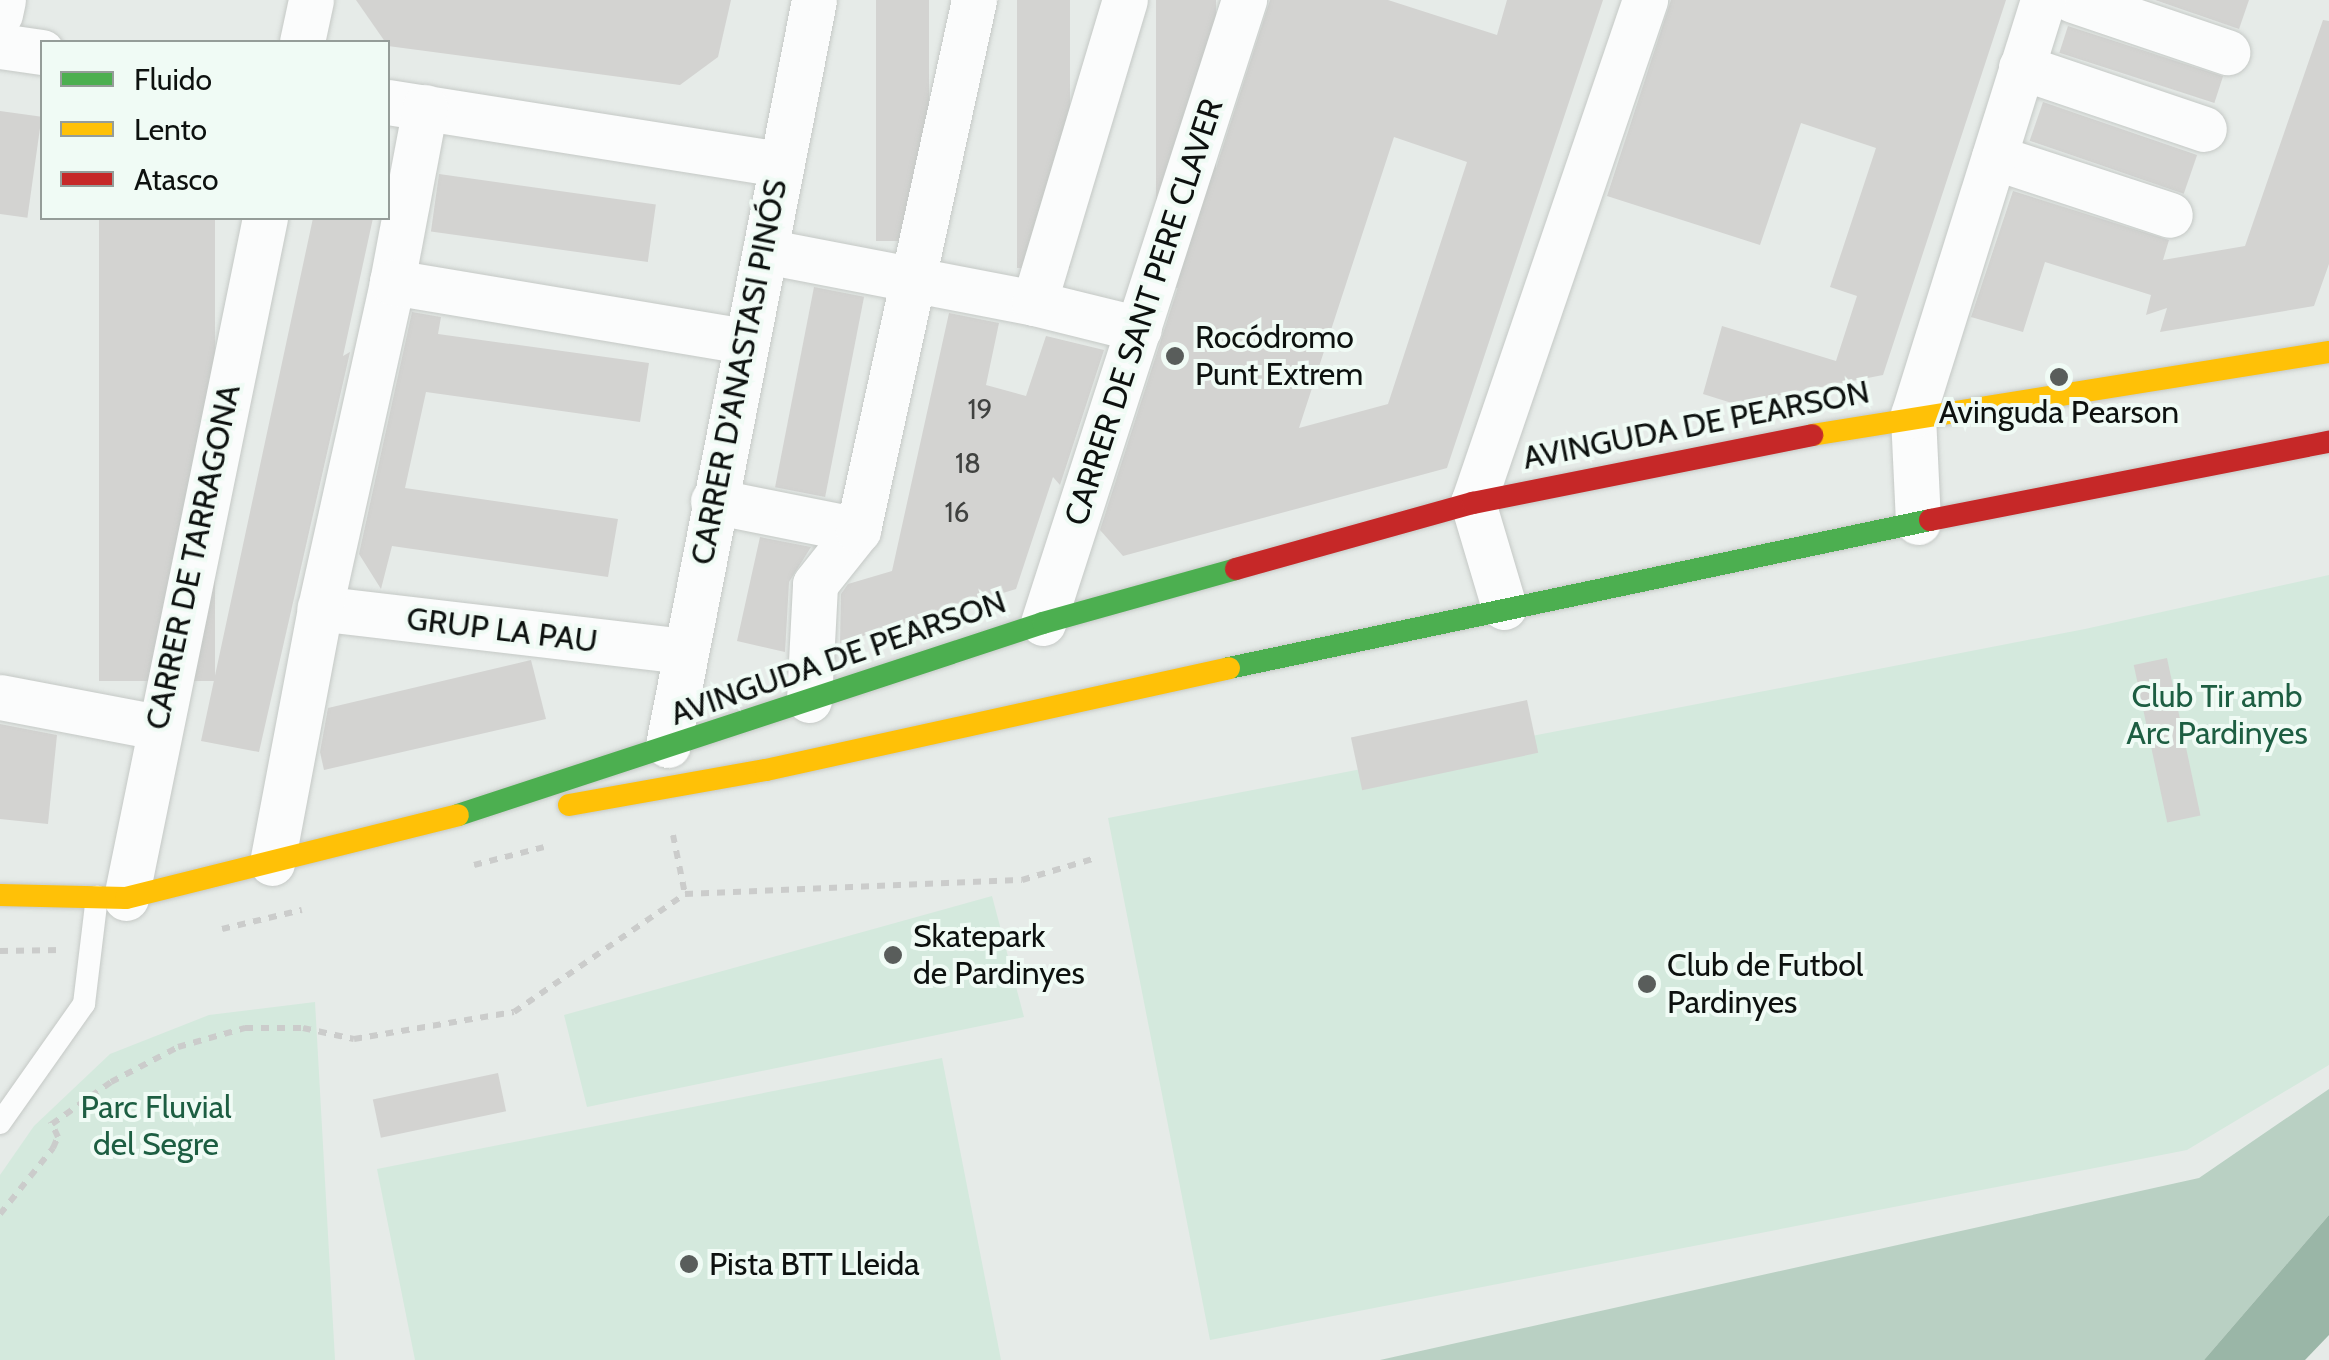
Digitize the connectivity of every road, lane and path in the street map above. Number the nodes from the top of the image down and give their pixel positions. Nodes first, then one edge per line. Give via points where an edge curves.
1 (3, 0) edge
2 (311, 0) edge
3 (814, 0) edge
4 (974, 0) edge
5 (1125, 0) edge
6 (1244, 0) edge
7 (1645, 0) edge
8 (2042, 0) edge
9 (2072, 0) edge
10 (0, 14) edge
11 (302, 40) edge
12 (0, 46) edge
13 (40, 52) edge
14 (2226, 52) dead end
15 (2021, 67) junction
16 (406, 105) edge
17 (2204, 129) dead end
18 (1994, 157) junction
19 (781, 164) junction
20 (2170, 215) dead end
21 (265, 220) edge
22 (765, 251) junction
23 (392, 282) junction
24 (915, 282) junction
25 (1034, 303) junction
26 (1139, 329) junction
27 (746, 341) junction
28 (2329, 352) edge
29 (1913, 415) junction
30 (2329, 442) edge
31 (713, 500) junction
32 (1473, 502) junction
33 (1918, 522) junction
34 (858, 530) junction
35 (1504, 607) junction
36 (320, 608) junction
37 (1046, 640) junction
38 (684, 651) junction
39 (1074, 673) dead end
40 (1012, 690) dead end
41 (1100, 696) junction
42 (0, 697) edge
43 (809, 700) junction
44 (991, 720) junction
45 (156, 726) junction
46 (668, 744) junction
47 (664, 790) junction
48 (423, 826) junction
49 (673, 834) dead end
50 (1093, 859) dead end
51 (272, 863) junction
52 (685, 894) junction
53 (0, 895) edge
54 (111, 898) junction
55 (92, 947) junction
56 (0, 951) edge
57 (33, 1079) junction
58 (0, 1123) edge
59 (52, 1124) junction
60 (0, 1214) edge

1 - 10 street
2 - 11 street
3 - 19 street, CARRER D'ANASTASI PINÓS
4 - 24 street
5 - 25 street
6 - 26 street, CARRER DE SANT PERE CLAVER
7 - 32 street
8 - 15 street
9 - 14 street
12 - 13 street
15 - 17 street
15 - 18 street
16 - 19 street
16 - 23 street
18 - 20 street
18 - 29 street
19 - 22 street, CARRER D'ANASTASI PINÓS
21 - 45 street, CARRER DE TARRAGONA
22 - 24 street
22 - 27 street, CARRER D'ANASTASI PINÓS
23 - 27 street
23 - 36 street
24 - 25 street
24 - 34 street
25 - 26 street
26 - 37 street, CARRER DE SANT PERE CLAVER
27 - 31 street, CARRER D'ANASTASI PINÓS
28 - 29 street, AVINGUDA DE PEARSON
29 - 32 street, AVINGUDA DE PEARSON
29 - 33 street
30 - 33 street
31 - 34 street
31 - 38 street, CARRER D'ANASTASI PINÓS
32 - 35 street
32 - 37 street, AVINGUDA DE PEARSON via 1086,611
33 - 35 street
34 - 43 street via 815,584
35 - 41 street
36 - 38 street, GRUP LA PAU
36 - 51 street
37 - 43 street, AVINGUDA DE PEARSON
38 - 46 street, CARRER D'ANASTASI PINÓS
39 - 41 street
40 - 44 street
41 - 44 street
42 - 45 street
43 - 46 street, AVINGUDA DE PEARSON
44 - 47 street
45 - 54 street, CARRER DE TARRAGONA
46 - 47 street, AVINGUDA DE PEARSON
46 - 48 street
47 - 48 street
48 - 51 street
49 - 52 path
50 - 52 path via 1022,880
51 - 54 street
52 - 59 path via 514,1012 354,1039 302,1028 245,1028 178,1048 110,1082
53 - 54 street
54 - 55 lane
55 - 56 path
55 - 57 lane via 84,1004
57 - 58 lane
57 - 59 path
59 - 60 path via 58,1138 53,1148

